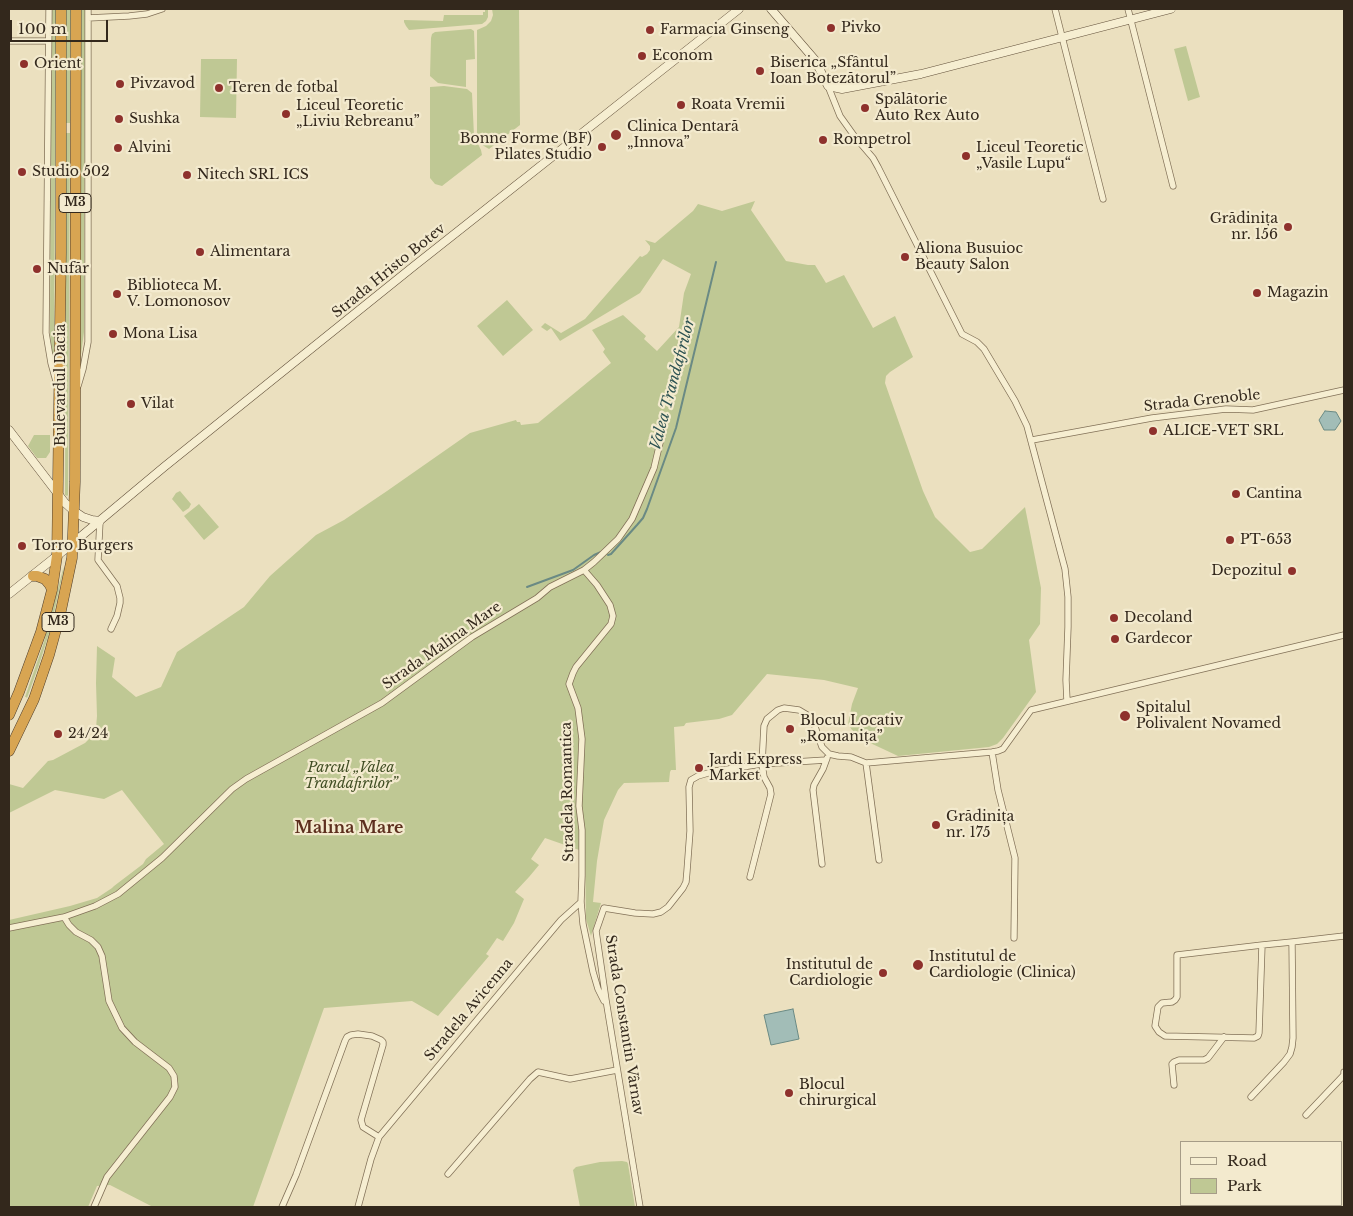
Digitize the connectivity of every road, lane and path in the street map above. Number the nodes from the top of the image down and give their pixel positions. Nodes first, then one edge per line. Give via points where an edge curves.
1 (49, 9) edge
2 (61, 9) edge
3 (76, 9) edge
4 (88, 9) edge
5 (162, 9) edge
6 (740, 9) edge
7 (1055, 9) edge
8 (1128, 9) edge
9 (1171, 9) edge
10 (773, 11) edge
11 (88, 18) junction
12 (1130, 19) junction
13 (1062, 38) junction
14 (9, 41) edge
15 (48, 41) junction
16 (828, 86) junction
17 (61, 126) junction
18 (75, 127) junction
19 (1173, 186) dead end
20 (1103, 199) dead end
21 (59, 390) junction
22 (1344, 390) edge
23 (75, 398) junction
24 (662, 420) dead end
25 (9, 430) edge
26 (1032, 440) junction
27 (58, 494) junction
28 (74, 511) junction
29 (100, 521) junction
30 (73, 543) junction
31 (58, 556) junction
32 (584, 570) junction
33 (33, 576) junction
34 (52, 590) junction
35 (9, 594) edge
36 (110, 629) dead end
37 (1344, 635) edge
38 (1067, 701) junction
39 (9, 715) edge
40 (9, 751) edge
41 (992, 752) junction
42 (828, 757) junction
43 (866, 763) junction
44 (762, 764) junction
45 (878, 860) dead end
46 (822, 864) dead end
47 (750, 877) dead end
48 (581, 902) junction
49 (64, 917) junction
50 (9, 928) edge
51 (1344, 936) edge
52 (1014, 938) dead end
53 (1292, 942) junction
54 (1262, 945) junction
55 (606, 1005) junction
56 (1224, 1037) junction
57 (617, 1070) junction
58 (1344, 1072) edge
59 (1174, 1085) dead end
60 (1250, 1097) dead end
61 (1306, 1115) dead end
62 (379, 1137) junction
63 (448, 1174) dead end
64 (94, 1207) edge
65 (282, 1207) edge
66 (358, 1207) edge
67 (640, 1207) edge

1 - 15 street, Bulevardul Dacia
2 - 17 highway, Bulevardul Dacia / M3
3 - 18 highway, Bulevardul Dacia / M3
4 - 11 street
5 - 11 street via 135,16
6 - 29 main road, Strada Hristo Botev
7 - 13 street
8 - 12 street
9 - 12 main road
10 - 16 main road via 815,60
11 - 23 street via 88,342
12 - 13 main road
12 - 19 street
13 - 16 main road via 921,74 846,89
13 - 20 street
14 - 15 street
15 - 21 street, Bulevardul Dacia via 46,333
16 - 26 street via 840,116 878,167 962,334 984,349 1015,401
17 - 18 highway
17 - 21 highway, Bulevardul Dacia / M3
18 - 23 highway, Bulevardul Dacia / M3
21 - 27 highway, Bulevardul Dacia / M3
22 - 26 street, Strada Grenoble via 1253,410 1226,409 1152,418
23 - 28 highway, Bulevardul Dacia / M3
24 - 32 street, Strada Malina Mare via 663,430 654,468 632,519 618,539
25 - 27 main road
26 - 38 street via 1065,569 1068,597
27 - 28 main road
27 - 31 highway, Bulevardul Dacia / M3
28 - 29 main road
28 - 30 highway, Bulevardul Dacia / M3
29 - 30 main road, Strada Hristo Botev
29 - 36 street via 98,560 117,586 120,598 117,616
30 - 31 main road, Strada Hristo Botev
30 - 40 highway, Bulevardul Dacia / M3 via 71,570 49,655 34,699
31 - 33 main road, Strada Hristo Botev
31 - 34 highway, Bulevardul Dacia / M3
32 - 48 street, Stradela Romantica via 602,592 613,616 611,624 576,667 570,684 578,708 582,740 579,806
32 - 49 street, Strada Malina Mare via 550,586 537,598 472,637 382,703 246,779 162,858 118,894
33 - 34 highway via 45,579
33 - 35 main road, Strada Hristo Botev
34 - 39 highway, Bulevardul Dacia / M3 via 41,632
37 - 38 street
38 - 41 street via 1031,710 1003,749
41 - 43 street
41 - 52 street via 1015,858
42 - 43 street via 851,757
42 - 44 street
42 - 44 street via 809,716 799,710 784,708 767,719 764,726
42 - 46 street via 813,790
43 - 45 street
44 - 47 street via 771,794
44 - 55 street, Strada Constantin Vârnav via 715,771 691,780 688,787 690,831 686,882 668,907 653,914 604,908 596,931
48 - 55 street, Stradela Romantica via 593,972
48 - 62 street, Stradela Avicenna via 535,950
49 - 50 street, Strada Malina Mare
49 - 64 street via 76,932 98,947 109,1001 122,1028 174,1076 170,1097 107,1178
51 - 53 street
53 - 54 street
53 - 60 street via 1292,1047 1284,1062
54 - 56 street via 1259,1035 1254,1038
54 - 56 street via 1177,955 1177,997 1158,1007 1156,1029 1165,1036
55 - 57 street, Strada Constantin Vârnav
56 - 59 street via 1208,1058 1174,1062
57 - 63 street via 570,1079 538,1072
57 - 67 street, Strada Constantin Vârnav
58 - 61 street
62 - 65 street via 366,1130 360,1120 383,1042 372,1036 352,1035 345,1041
62 - 66 street

